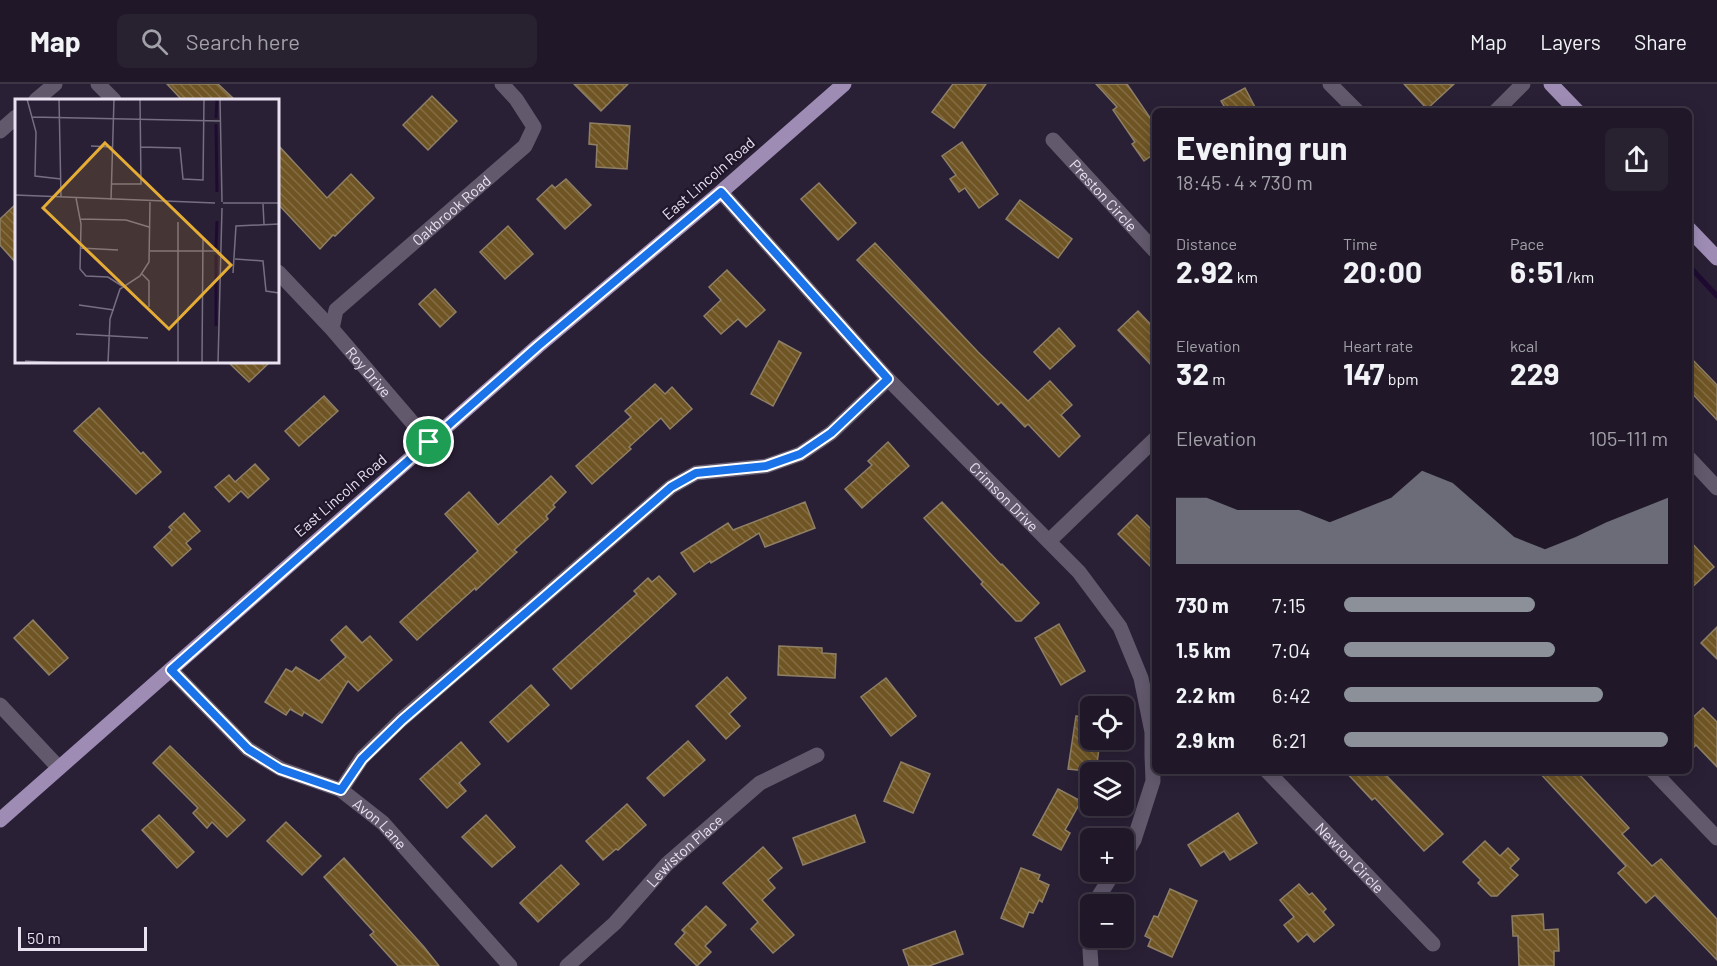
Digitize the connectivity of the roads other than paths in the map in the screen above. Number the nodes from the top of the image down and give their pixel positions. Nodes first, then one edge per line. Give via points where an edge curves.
1 (55, 84) edge
2 (98, 84) edge
3 (502, 84) edge
4 (844, 84) edge
5 (1330, 84) edge
6 (1522, 84) edge
7 (1551, 84) edge
8 (37, 99) edge
9 (113, 99) edge
10 (1354, 108) edge
11 (1499, 108) edge
12 (1574, 108) edge
13 (15, 118) edge
14 (0, 131) edge
15 (1053, 140) dead end
16 (721, 192) junction
17 (1692, 232) edge
18 (1152, 248) edge
19 (1717, 258) edge
20 (279, 273) edge
21 (332, 329) junction
22 (888, 379) junction
23 (429, 442) junction
24 (1152, 442) edge
25 (1692, 461) edge
26 (1717, 488) edge
27 (1049, 542) junction
28 (171, 670) junction
29 (0, 705) edge
30 (1152, 732) edge
31 (817, 755) dead end
32 (59, 768) junction
33 (1153, 774) edge
34 (1270, 774) edge
35 (1656, 774) edge
36 (341, 790) junction
37 (0, 820) edge
38 (1717, 838) edge
39 (1134, 840) edge
40 (1433, 945) dead end
41 (1090, 948) edge
42 (510, 966) edge
43 (567, 966) edge
44 (1091, 966) edge

1 - 8 street
2 - 9 street
3 - 21 street, Oakbrook Road via 534,127 525,146 336,310
4 - 16 main road, East Lincoln Road
5 - 10 street
6 - 11 street
7 - 12 main road
13 - 14 street
15 - 18 street, Preston Circle
16 - 22 street, Crimson Drive
16 - 23 main road, East Lincoln Road
17 - 19 main road
20 - 21 street, Roy Drive
21 - 23 street, Roy Drive
22 - 27 street, Crimson Drive
22 - 36 street via 831,433 800,454 766,466 696,473 671,487 402,720 362,759
23 - 28 main road, East Lincoln Road
24 - 27 street
25 - 26 street
27 - 30 street, Crimson Drive via 1079,572 1120,627 1141,678
28 - 32 main road, East Lincoln Road
28 - 36 street, Avon Lane via 248,749 280,769
29 - 32 street
31 - 43 street, Lewiston Place via 760,783 667,864 615,923
32 - 37 main road, East Lincoln Road
33 - 39 street, Crimson Drive
34 - 40 street, Newton Circle
35 - 38 street
36 - 42 street, Avon Lane via 383,823
41 - 44 street

